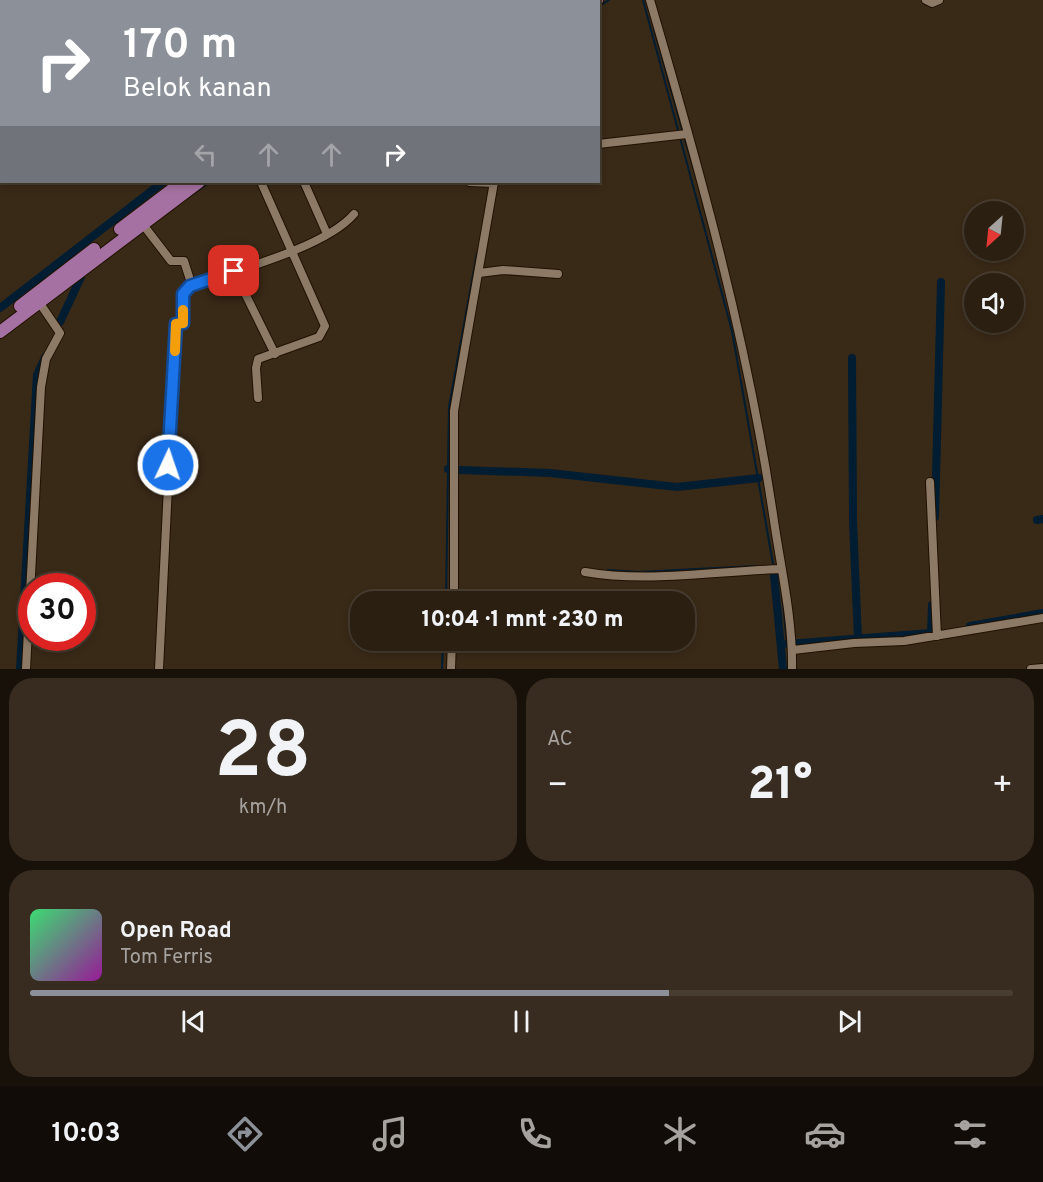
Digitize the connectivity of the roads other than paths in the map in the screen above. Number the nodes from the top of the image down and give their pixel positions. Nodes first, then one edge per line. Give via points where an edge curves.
1 (650, 0) edge
2 (926, 0) edge
3 (939, 0) edge
4 (687, 134) junction
5 (600, 144) edge
6 (181, 183) edge
7 (198, 183) edge
8 (261, 183) edge
9 (304, 183) edge
10 (494, 183) edge
11 (354, 214) dead end
12 (142, 223) junction
13 (327, 234) junction
14 (291, 250) junction
15 (234, 271) junction
16 (478, 273) junction
17 (558, 274) dead end
18 (63, 278) junction
19 (192, 285) junction
20 (39, 302) junction
21 (0, 322) edge
22 (0, 332) edge
23 (274, 354) junction
24 (258, 398) dead end
25 (930, 482) dead end
26 (781, 569) junction
27 (585, 572) dead end
28 (454, 591) edge
29 (1043, 618) edge
30 (937, 636) junction
31 (793, 650) junction
32 (452, 651) edge
33 (1043, 668) edge
34 (26, 669) edge
35 (159, 669) edge
36 (451, 669) edge
37 (792, 669) edge
38 (1031, 669) edge

1 - 4 street
2 - 3 street
4 - 5 street
4 - 26 street via 749,374
6 - 18 highway
7 - 12 highway
8 - 14 street
9 - 13 street
10 - 16 street
11 - 13 street
12 - 18 highway
12 - 19 street via 171,261 184,261
13 - 14 street
14 - 15 street
14 - 23 street via 325,330 320,337
15 - 19 street
15 - 23 street
16 - 17 street via 503,270
16 - 28 street via 454,411
18 - 20 highway
18 - 21 highway
19 - 35 street via 183,294 183,323 176,324
20 - 22 highway
20 - 34 street via 60,333 46,358 41,387
23 - 24 street via 257,361
25 - 30 street
26 - 27 street via 648,576
26 - 31 street
29 - 30 street
30 - 31 street
31 - 37 street
32 - 36 street
33 - 38 street

